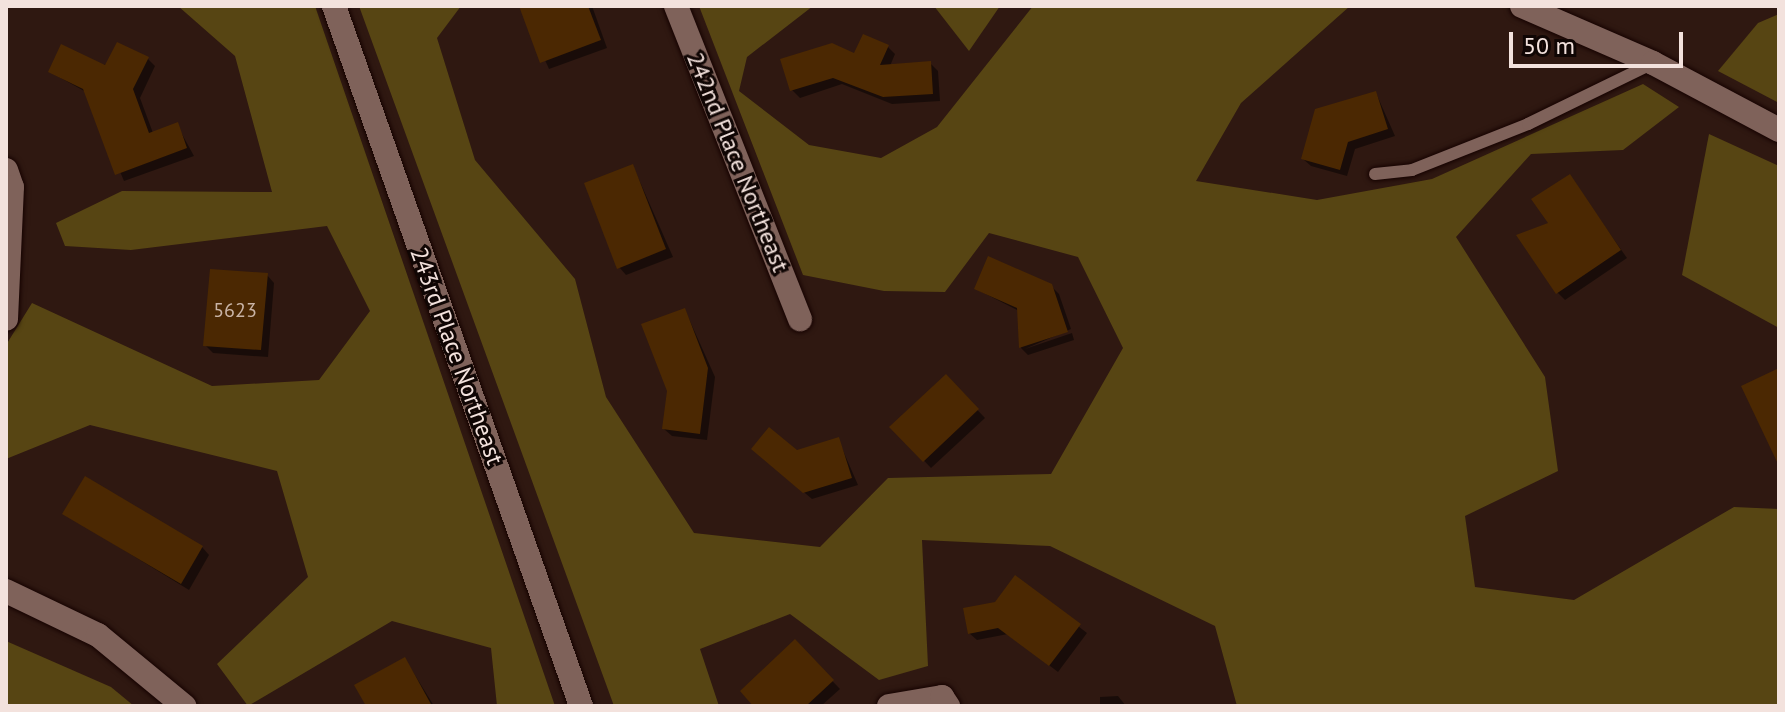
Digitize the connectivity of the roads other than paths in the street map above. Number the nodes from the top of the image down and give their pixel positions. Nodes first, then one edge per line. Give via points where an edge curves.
1 (334, 6) edge
2 (676, 6) edge
3 (1522, 6) edge
4 (1653, 63) junction
5 (1779, 130) edge
6 (6, 170) edge
7 (1375, 174) dead end
8 (6, 319) edge
9 (800, 319) dead end
10 (6, 591) edge
11 (184, 706) edge
12 (581, 706) edge
13 (889, 706) edge
14 (948, 706) edge

1 - 12 street, 243rd Place Northeast
2 - 9 street, 242nd Place Northeast
3 - 4 street
4 - 5 street
4 - 7 lane via 1528,124 1412,170
6 - 8 street via 12,187
10 - 11 street via 98,635
13 - 14 street via 942,697

